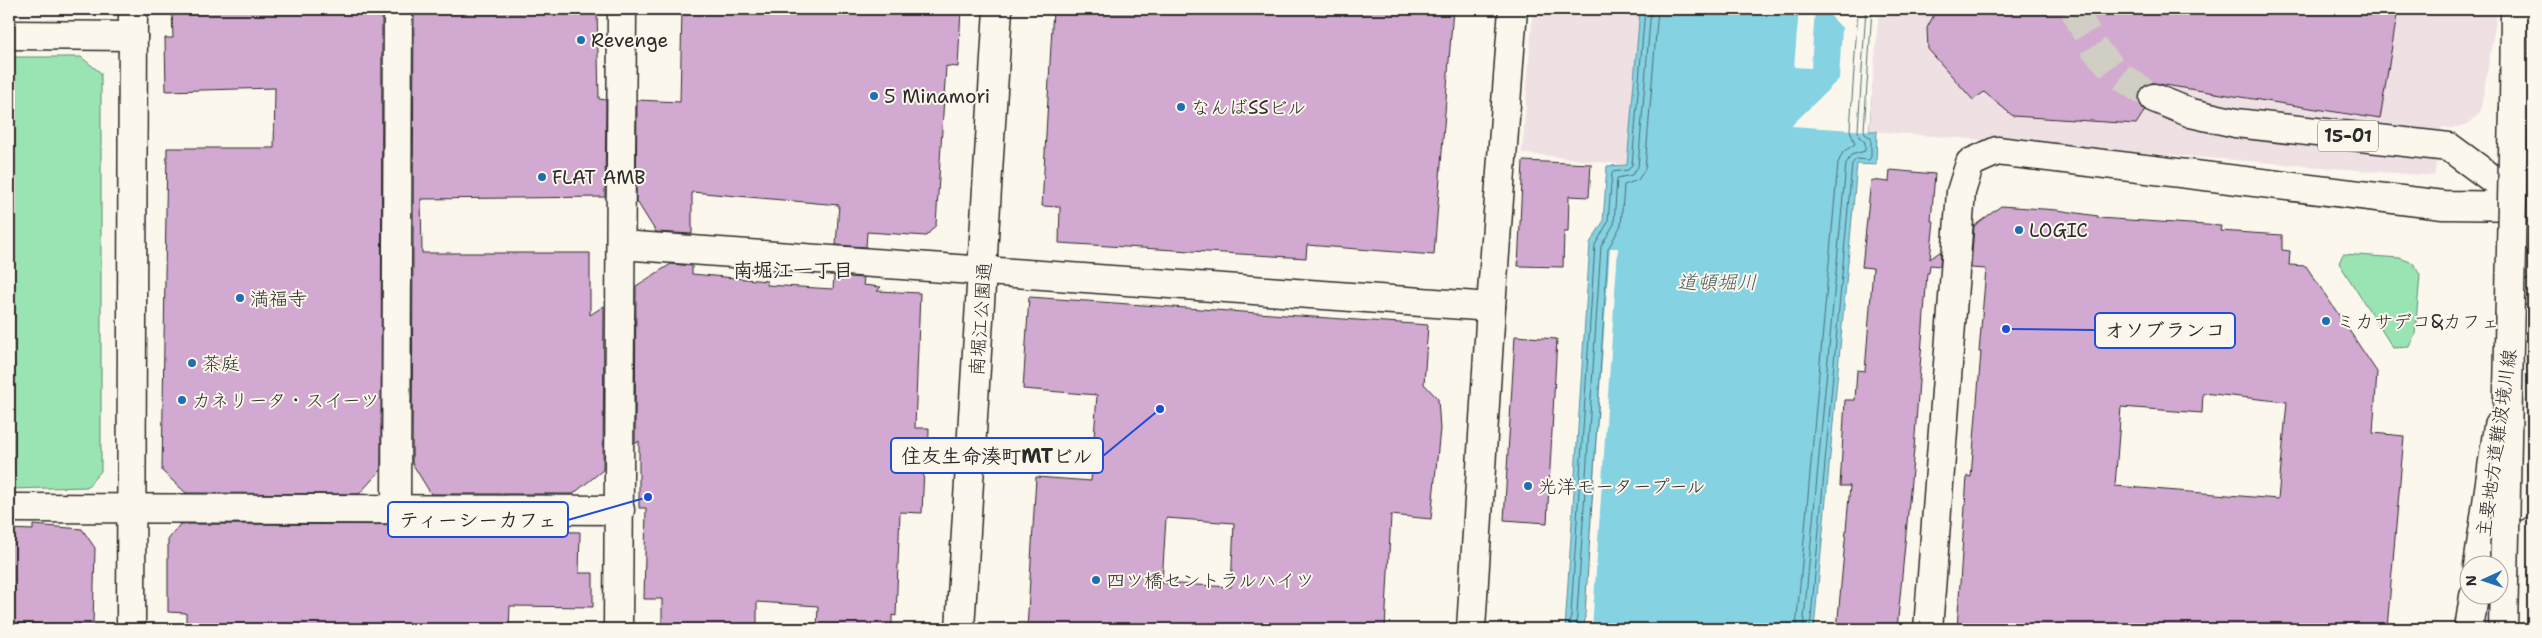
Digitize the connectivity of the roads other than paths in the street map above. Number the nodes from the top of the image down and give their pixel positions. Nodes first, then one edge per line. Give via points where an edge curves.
1 (134, 9) edge
2 (398, 9) edge
3 (622, 9) edge
4 (998, 9) edge
5 (1513, 9) edge
6 (2515, 9) edge
7 (9, 35) edge
8 (133, 36) junction
9 (2154, 98) tunnel mouth
10 (2533, 172) edge
11 (2531, 205) edge
12 (621, 245) junction
13 (983, 269) junction
14 (1491, 307) junction
15 (2533, 318) edge
16 (131, 507) junction
17 (9, 508) edge
18 (396, 508) junction
19 (620, 510) junction
20 (2479, 556) edge
21 (2472, 606) edge
22 (131, 629) edge
23 (618, 629) edge
24 (960, 629) edge
25 (1471, 629) edge
26 (1928, 629) edge
27 (2469, 629) edge
28 (2504, 629) edge

1 - 8 main road
2 - 18 main road
3 - 12 main road
4 - 13 main road, 南堀江公園通
5 - 14 main road
6 - 28 main road, bridge
7 - 8 main road
8 - 16 main road
9 - 11 main road, 15-01 via 2191,113 2236,123 2449,147
10 - 11 main road, 主要地方道難波境川線
11 - 20 main road, 主要地方道難波境川線
11 - 26 main road via 2443,204 1997,152 1970,163 1961,192
12 - 13 main road
12 - 19 main road
13 - 14 main road
13 - 24 main road, 南堀江公園通
14 - 25 main road
15 - 28 main road
16 - 17 main road
16 - 18 main road
16 - 22 main road
18 - 19 main road
19 - 23 main road
21 - 27 main road

